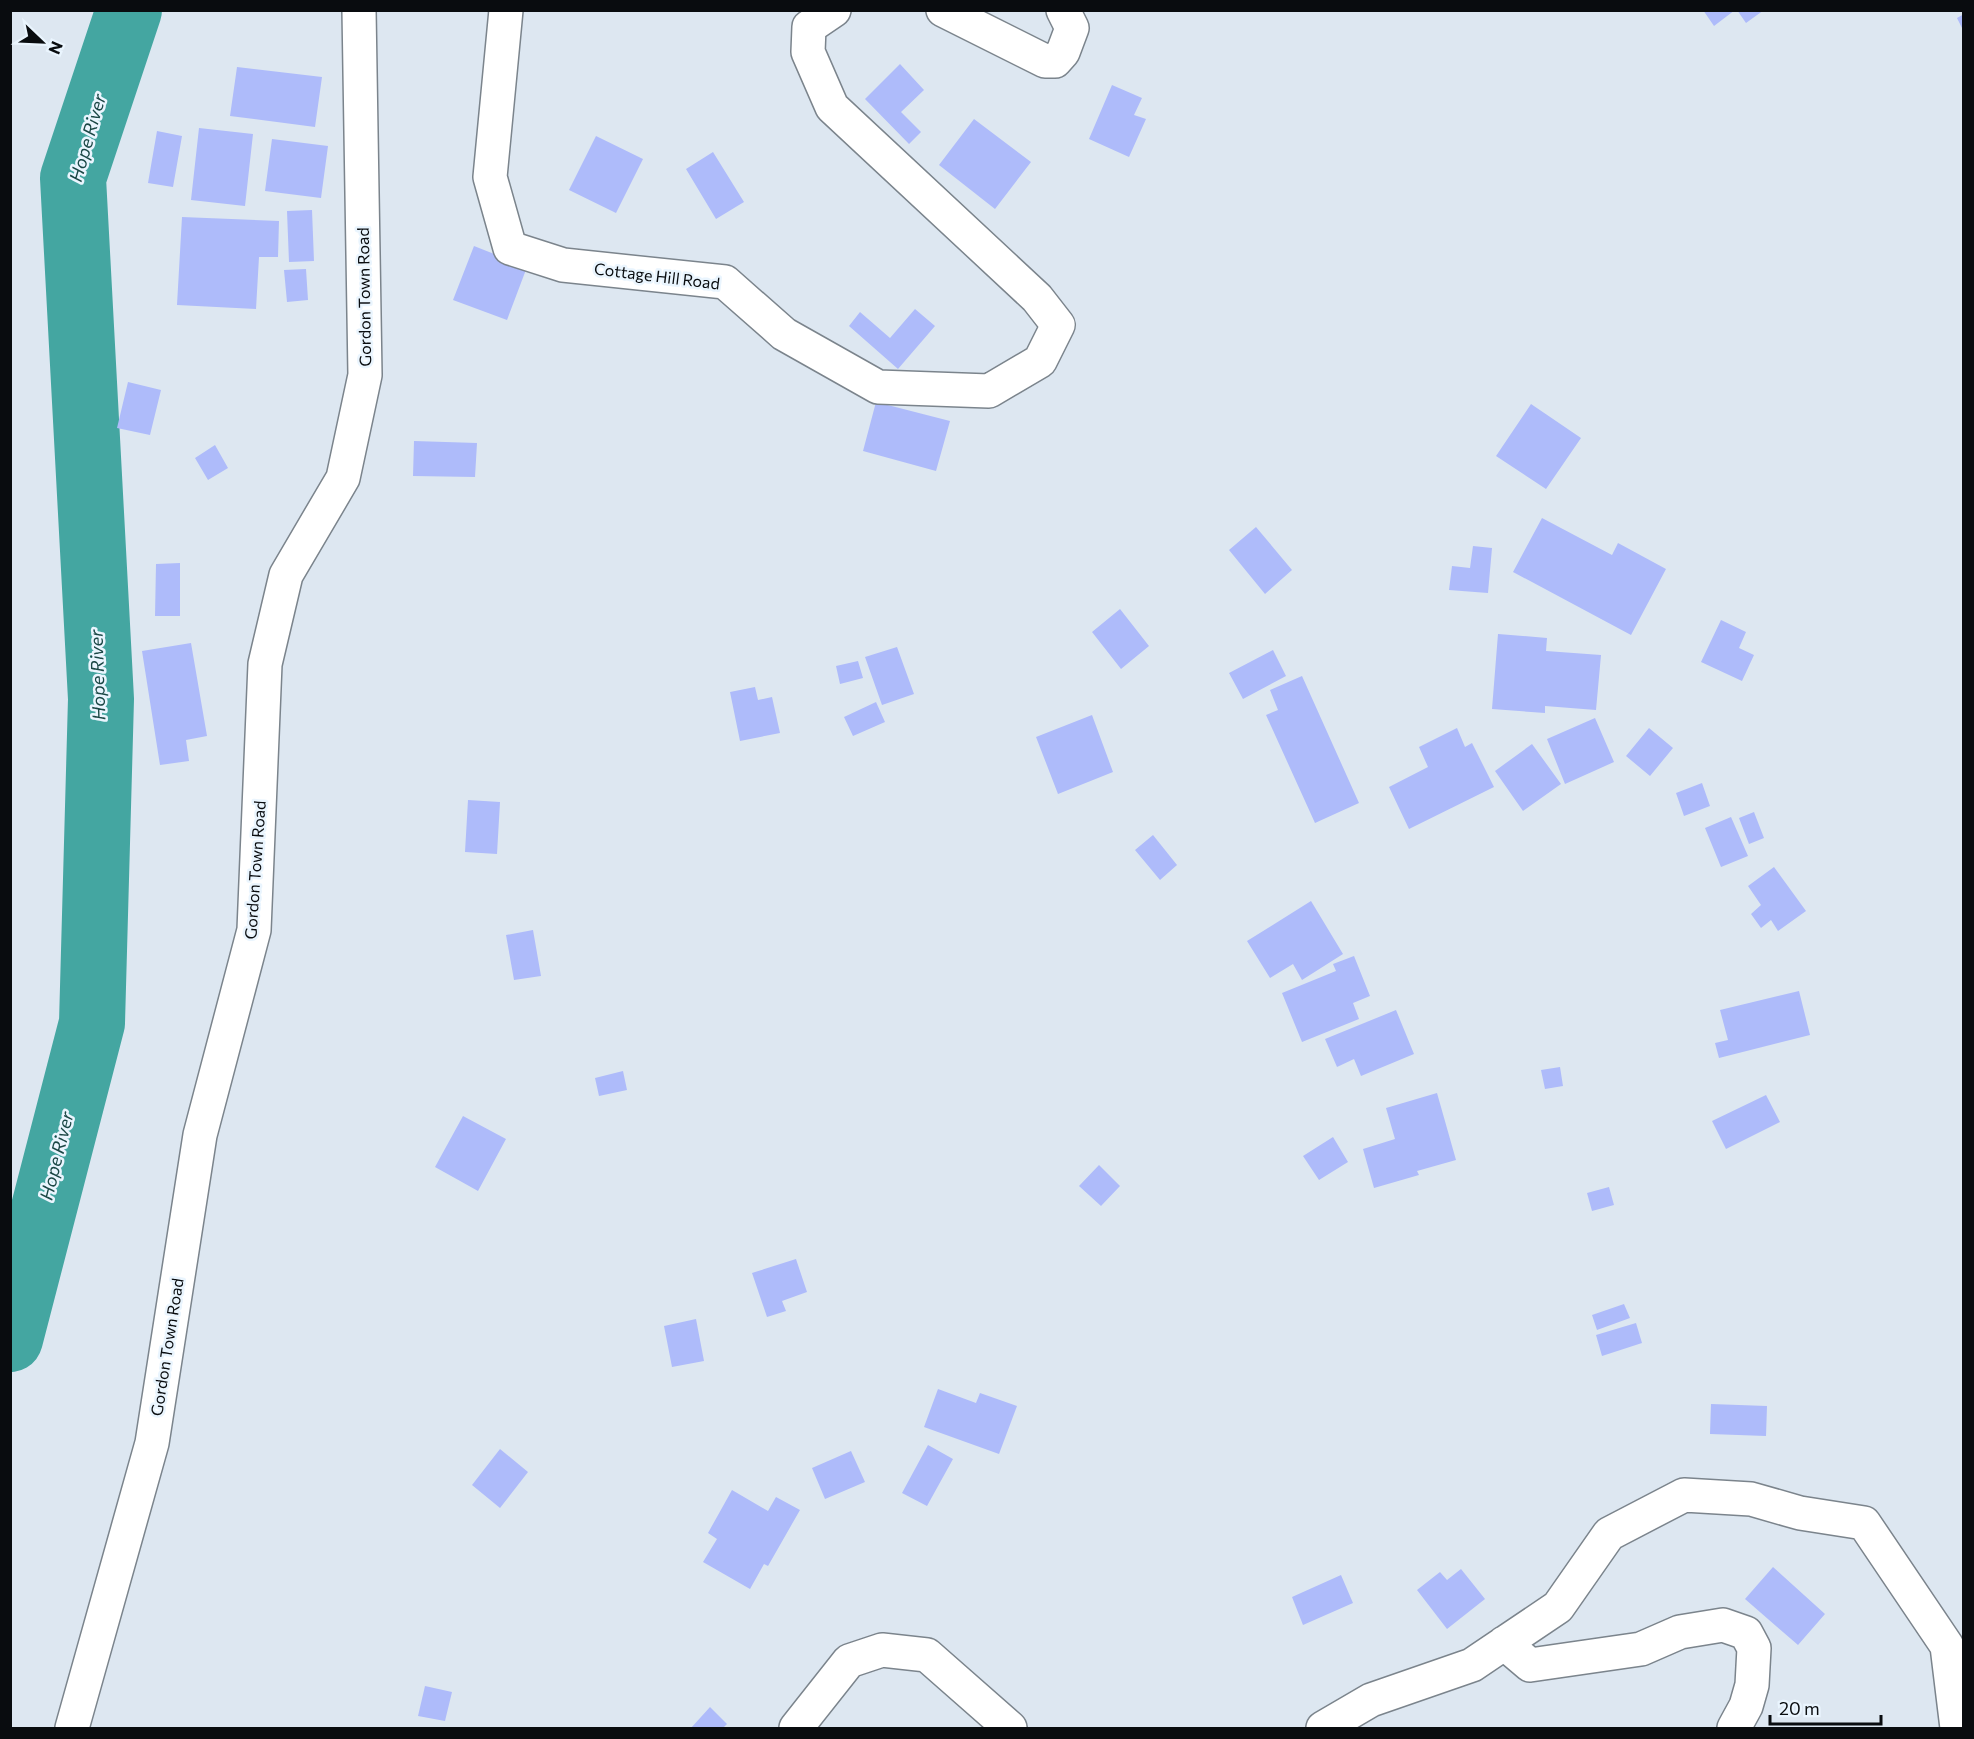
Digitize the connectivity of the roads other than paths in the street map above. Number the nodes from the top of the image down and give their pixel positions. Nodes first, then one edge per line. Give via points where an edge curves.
1 (359, 10) edge
2 (506, 10) edge
3 (834, 10) edge
4 (942, 10) edge
5 (1063, 10) edge
6 (1504, 1643) junction
7 (72, 1728) edge
8 (796, 1728) edge
9 (1010, 1728) edge
10 (1323, 1728) edge
11 (1734, 1728) edge
12 (1957, 1728) edge

1 - 7 street, Gordon Town Road via 365,375 343,478 286,575 265,664 254,930 200,1134 152,1443
2 - 3 street, Cottage Hill Road via 490,177 510,248 563,265 725,282 784,334 878,387 990,392 1040,361 1058,326 1037,297 832,108 808,51 809,27
4 - 5 street via 1045,61 1055,61 1063,52 1072,28
6 - 10 street via 1472,1665 1371,1700
6 - 11 street via 1530,1665 1641,1649 1680,1632 1723,1625 1746,1633 1754,1648 1752,1685
6 - 12 street via 1558,1607 1609,1534 1684,1495 1751,1499 1800,1513 1864,1523 1947,1646
8 - 9 street via 849,1661 882,1650 927,1655

